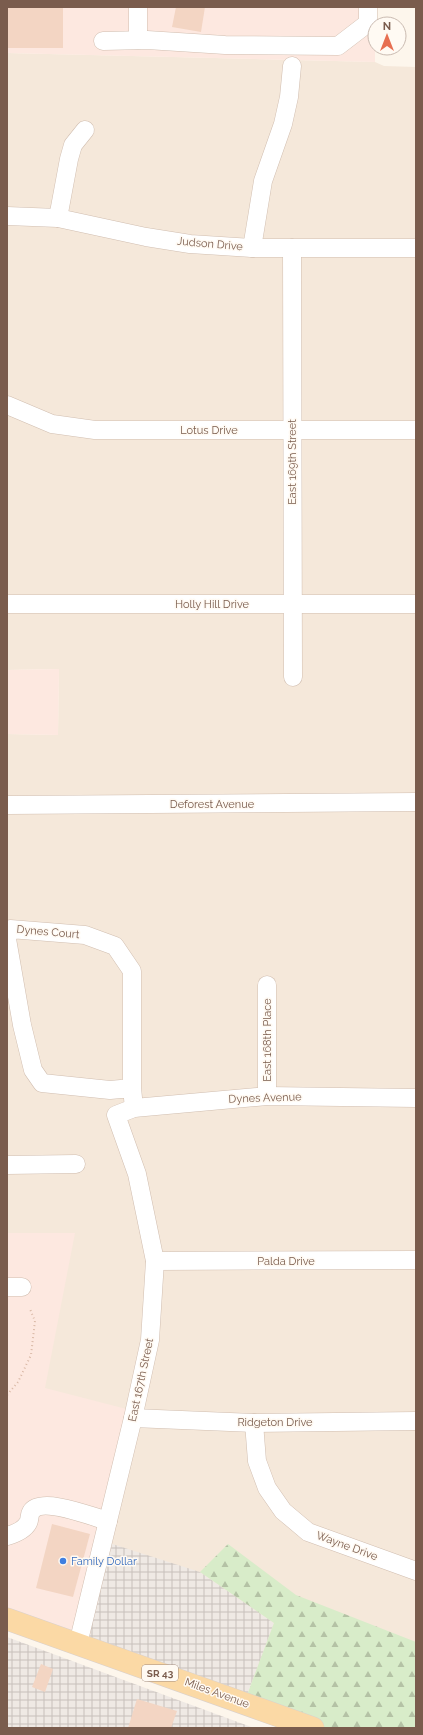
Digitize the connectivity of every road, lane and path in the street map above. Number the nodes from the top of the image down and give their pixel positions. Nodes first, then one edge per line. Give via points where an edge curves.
1 (138, 7) edge
2 (368, 7) edge
3 (138, 40) junction
4 (103, 41) dead end
5 (292, 66) dead end
6 (85, 130) dead end
7 (7, 216) edge
8 (58, 218) junction
9 (252, 248) junction
10 (292, 248) junction
11 (416, 248) edge
12 (7, 405) edge
13 (292, 430) junction
14 (416, 430) edge
15 (7, 604) edge
16 (293, 604) junction
17 (416, 604) edge
18 (293, 677) dead end
19 (416, 802) edge
20 (7, 805) edge
21 (267, 985) dead end
22 (132, 1088) junction
23 (267, 1096) junction
24 (416, 1098) edge
25 (134, 1108) junction
26 (116, 1115) joint
27 (76, 1164) dead end
28 (7, 1165) edge
29 (416, 1260) edge
30 (155, 1261) junction
31 (30, 1309) dead end
32 (7, 1395) edge
33 (133, 1418) junction
34 (416, 1421) edge
35 (254, 1423) junction
36 (108, 1521) junction
37 (7, 1536) edge
38 (416, 1571) edge
39 (7, 1619) edge
40 (78, 1644) junction
41 (288, 1724) edge
42 (313, 1728) edge

1 - 3 street
2 - 3 street via 368,23 338,46 225,45
3 - 4 street
5 - 9 street via 289,97 264,181
6 - 8 street via 73,145 68,159
7 - 8 street, Judson Drive
8 - 9 street, Judson Drive via 146,238
9 - 10 street, Judson Drive
10 - 11 street, Judson Drive
10 - 13 street, East 169th Street
12 - 13 street, Lotus Drive via 52,424 95,430
13 - 14 street, Lotus Drive
13 - 16 street, East 169th Street
15 - 16 street, Holly Hill Drive
16 - 17 street, Holly Hill Drive
16 - 18 street, East 169th Street
19 - 20 street, Deforest Avenue
21 - 23 street, East 168th Place
22 - 22 street, Dynes Court via 132,971 115,946 85,935 10,929 7,939 22,1025 33,1070 42,1083 110,1090
22 - 25 street, Dynes Court
23 - 24 street, Dynes Avenue
23 - 25 street, Dynes Avenue
25 - 26 street, Dynes Avenue
26 - 30 street, East 167th Street via 137,1174
27 - 28 street
29 - 30 street, Palda Drive
30 - 33 street, East 167th Street via 150,1340
31 - 32 path via 35,1321 31,1355 18,1382
33 - 35 street, Ridgeton Drive
33 - 36 street, East 167th Street
34 - 35 street, Ridgeton Drive
35 - 38 street, Wayne Drive via 257,1461 267,1488 283,1511 308,1532
36 - 37 street via 56,1506 37,1506 31,1511 27,1524
36 - 40 street, East 167th Street
39 - 40 main road, Miles Avenue / SR 43
40 - 41 main road, Miles Avenue / SR 43
41 - 42 main road, Miles Avenue / SR 43

